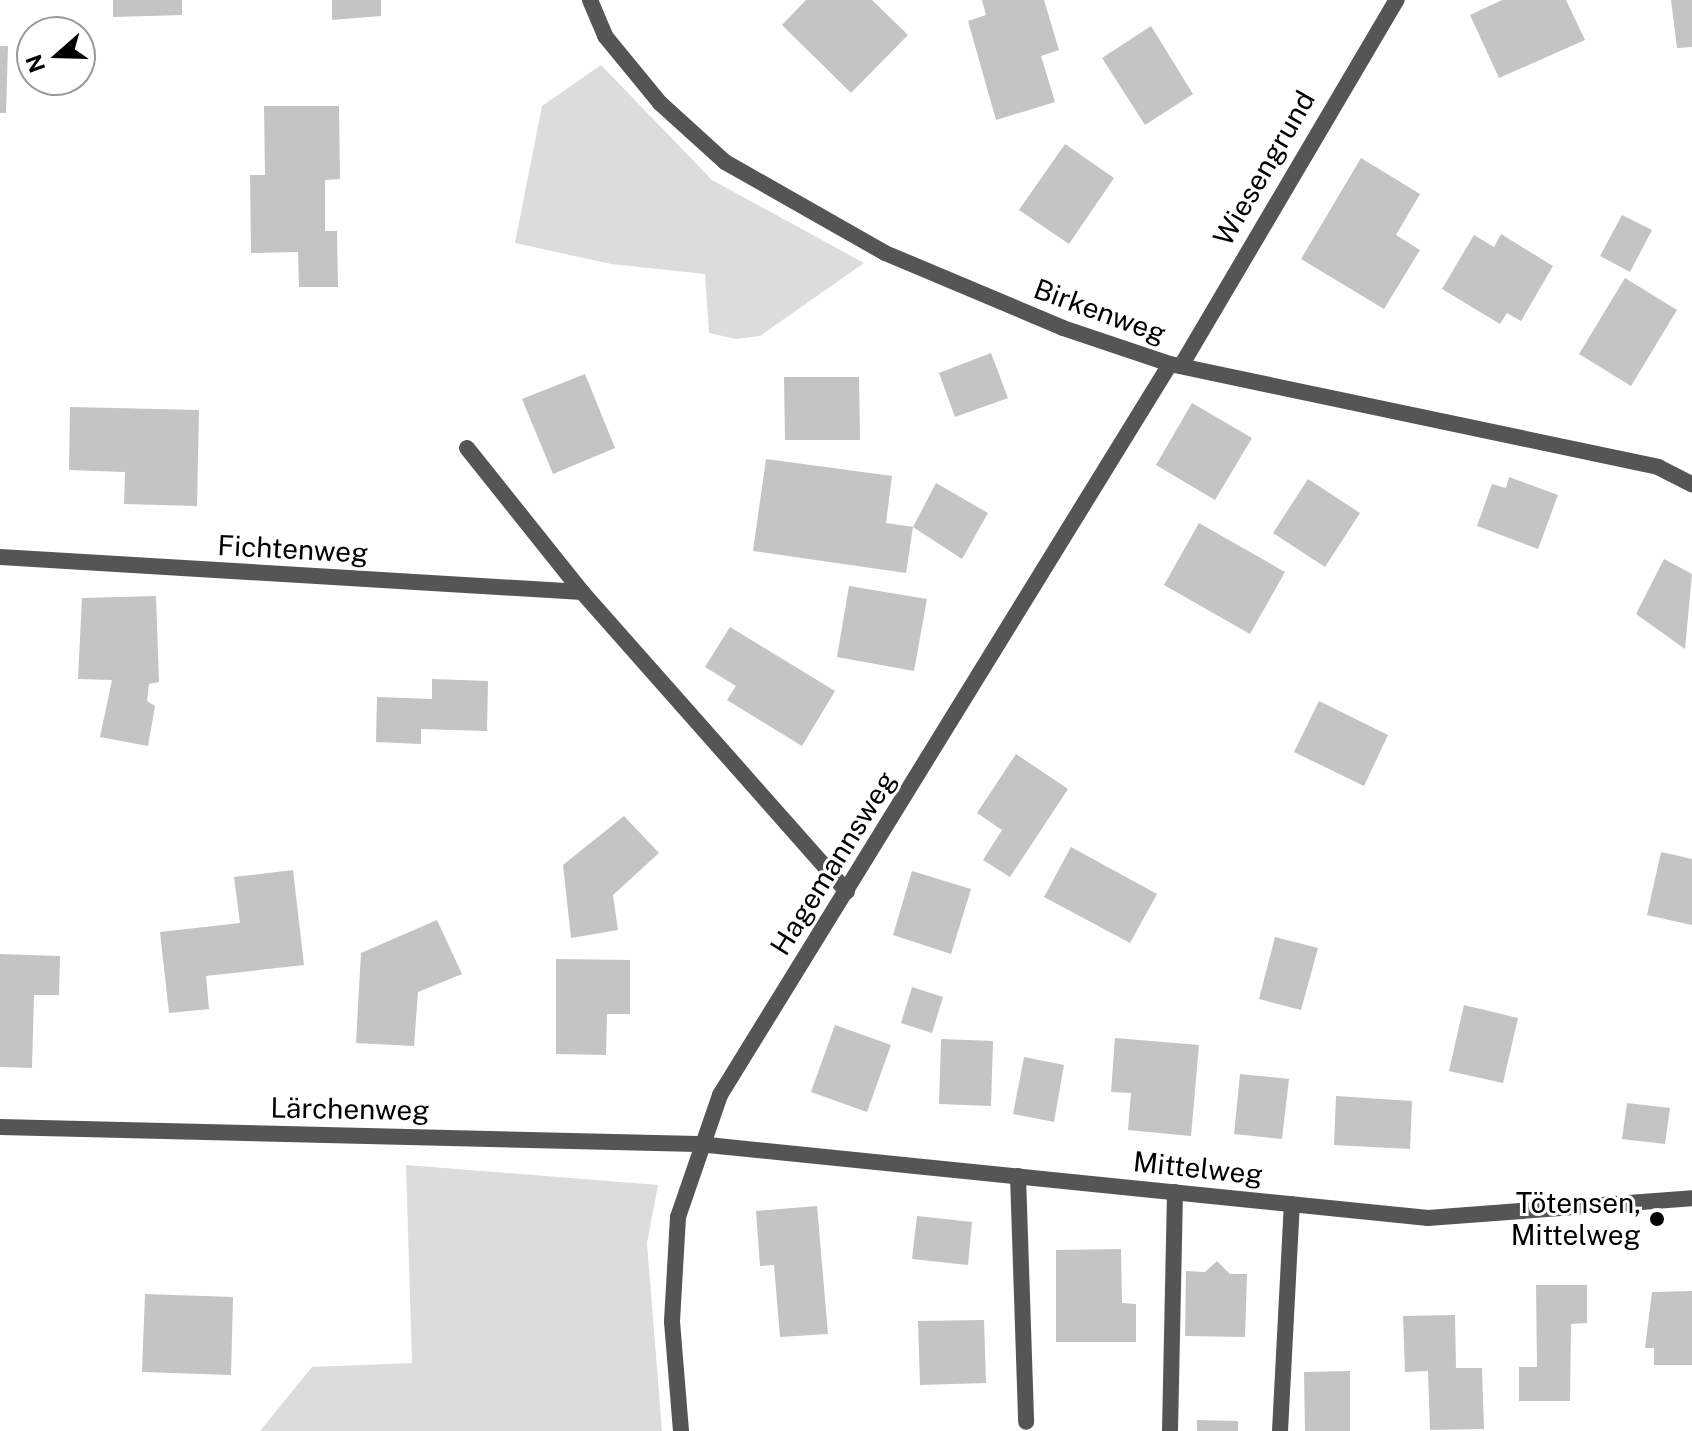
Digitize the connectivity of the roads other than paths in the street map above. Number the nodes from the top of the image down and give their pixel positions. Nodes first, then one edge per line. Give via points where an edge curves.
1 (590, 0) edge
2 (1397, 0) edge
3 (1175, 365) junction
4 (467, 448) dead end
5 (1692, 484) edge
6 (0, 557) edge
7 (582, 592) junction
8 (847, 892) junction
9 (0, 1127) edge
10 (698, 1144) junction
11 (1018, 1176) junction
12 (1175, 1192) junction
13 (1692, 1198) edge
14 (1292, 1204) junction
15 (1026, 1422) dead end
16 (681, 1431) edge
17 (1170, 1431) edge
18 (1280, 1431) edge

1 - 3 street, Birkenweg via 605,36 660,103 725,162 885,253
2 - 3 street, Wiesengrund
3 - 5 street, Birkenweg via 1658,467
3 - 8 street, Hagemannsweg
4 - 7 street
6 - 7 street, Fichtenweg
7 - 8 street
8 - 10 street, Hagemannsweg via 720,1095
9 - 10 street, Lärchenweg
10 - 11 street, Mittelweg
10 - 16 street, Hagemannsweg via 677,1232 672,1321
11 - 12 street, Mittelweg
11 - 15 street
12 - 14 street, Mittelweg
12 - 17 street
13 - 14 street, Mittelweg via 1500,1218
14 - 18 street

